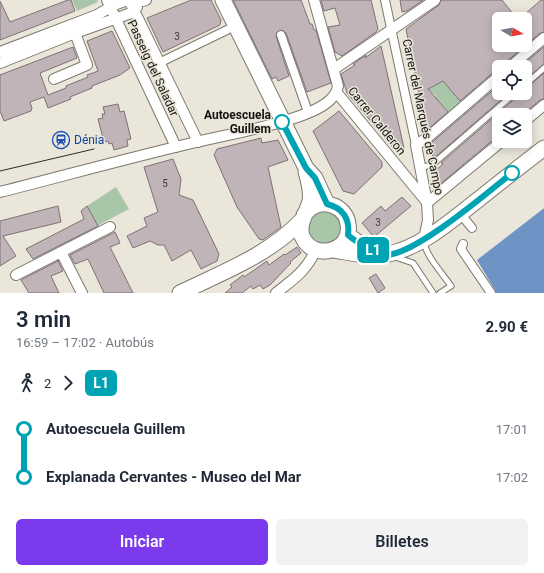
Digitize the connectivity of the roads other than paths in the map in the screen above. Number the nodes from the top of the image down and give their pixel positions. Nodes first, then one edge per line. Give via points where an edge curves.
1 (129, 0) edge
2 (223, 0) edge
3 (314, 0) edge
4 (386, 0) edge
5 (435, 0) edge
6 (143, 1) edge
7 (108, 4) edge
8 (134, 12) junction
9 (116, 19) junction
10 (227, 30) dead end
11 (392, 30) junction
12 (75, 33) junction
13 (281, 35) dead end
14 (544, 38) edge
15 (0, 52) edge
16 (165, 60) dead end
17 (518, 60) edge
18 (0, 63) edge
19 (544, 68) edge
20 (334, 69) junction
21 (54, 79) dead end
22 (532, 79) edge
23 (492, 82) edge
24 (337, 93) junction
25 (507, 100) edge
26 (544, 105) edge
27 (308, 112) junction
28 (532, 115) edge
29 (282, 122) junction
30 (198, 142) junction
31 (416, 145) junction
32 (176, 147) junction
33 (494, 148) edge
34 (544, 148) edge
35 (306, 168) junction
36 (421, 168) junction
37 (0, 192) edge
38 (327, 204) junction
39 (427, 204) junction
40 (303, 218) junction
41 (463, 218) dead end
42 (110, 227) dead end
43 (472, 228) dead end
44 (348, 235) junction
45 (424, 240) junction
46 (463, 244) dead end
47 (311, 247) junction
48 (334, 250) junction
49 (265, 251) junction
50 (61, 252) junction
51 (384, 255) junction
52 (16, 275) dead end
53 (82, 293) edge
54 (180, 293) edge
55 (276, 293) edge
56 (433, 293) edge
57 (440, 293) edge
58 (491, 293) edge

1 - 6 street
1 - 7 street
1 - 8 street, Passeig del Saladar
2 - 29 main road
3 - 20 street, Carrer Calderon
4 - 11 street, Carrer del Marqués de Campo
5 - 11 street
6 - 8 street
7 - 9 street, Passeig del Saladar
7 - 15 street via 97,15
8 - 9 street
8 - 30 street, Passeig del Saladar
9 - 12 street
9 - 32 street, Passeig del Saladar
10 - 16 street
11 - 20 street
11 - 31 street, Carrer del Marqués de Campo
12 - 18 street
12 - 21 street via 87,65
13 - 27 street
14 - 17 street
19 - 22 lane
20 - 24 street, Carrer Calderon
23 - 31 street
24 - 27 street via 328,102
24 - 39 street, Carrer Calderon
25 - 36 lane via 433,164
26 - 28 street
27 - 29 street
29 - 30 street via 223,133
29 - 35 main road
30 - 32 street
31 - 36 street, Carrer del Marqués de Campo
32 - 37 street
33 - 39 street
34 - 45 main road
35 - 38 main road via 315,178
35 - 40 main road via 310,201
36 - 39 street, Carrer del Marqués de Campo
38 - 40 main road via 311,208
38 - 44 main road via 345,214
39 - 45 street, Carrer del Marqués de Campo via 428,220
40 - 47 main road via 302,232
40 - 49 main road via 288,234
41 - 43 street
42 - 50 street
44 - 48 main road
44 - 51 main road via 363,246
45 - 51 main road
45 - 57 lane via 430,257 451,286
46 - 58 street via 462,249
47 - 48 main road via 323,252
47 - 49 main road via 288,244
47 - 55 street via 310,262 302,273
48 - 51 main road
49 - 54 main road
50 - 52 street
50 - 53 street
51 - 56 lane via 413,263

